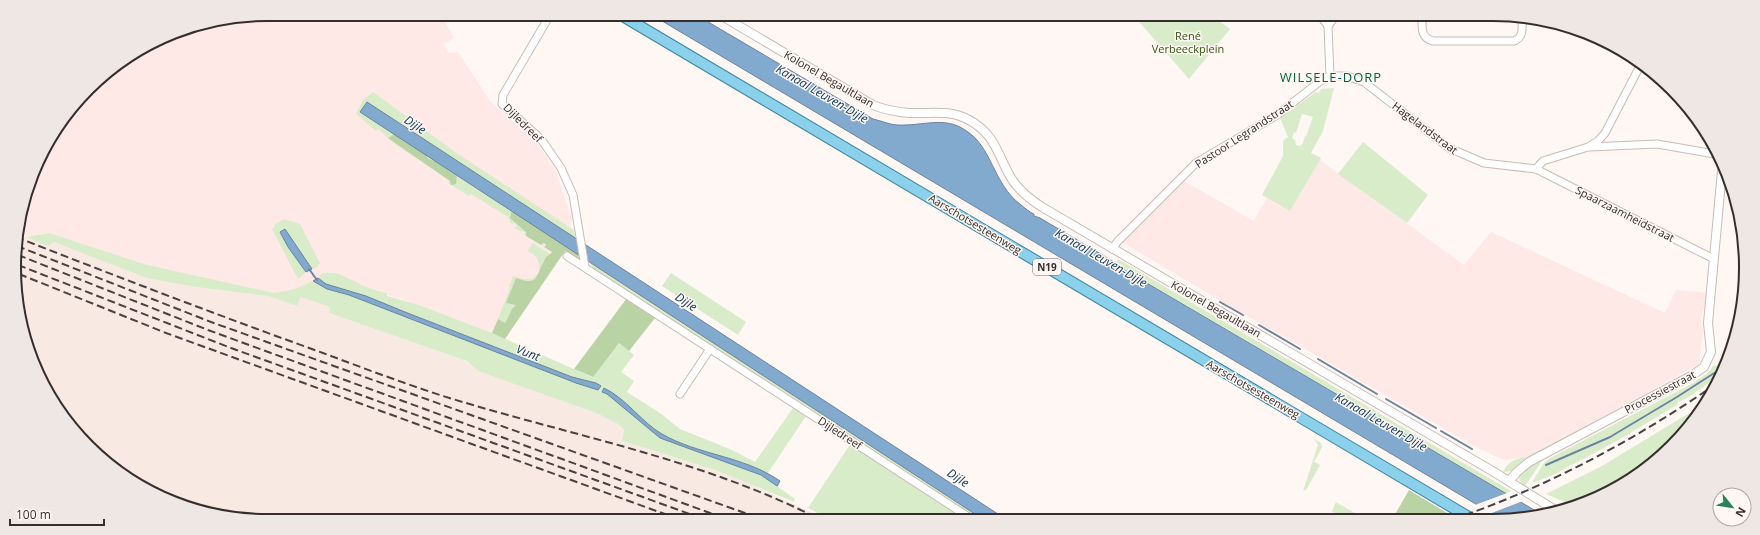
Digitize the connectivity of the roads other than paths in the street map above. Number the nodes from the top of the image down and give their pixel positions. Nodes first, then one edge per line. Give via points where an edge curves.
1 (546, 21) edge
2 (631, 21) edge
3 (731, 21) edge
4 (1324, 21) edge
5 (1332, 21) edge
6 (1422, 21) edge
7 (1522, 23) edge
8 (1328, 26) junction
9 (1638, 69) edge
10 (1330, 76) junction
11 (1588, 147) junction
12 (1711, 154) edge
13 (1536, 169) junction
14 (1721, 177) edge
15 (1112, 248) junction
16 (567, 256) dead end
17 (1714, 259) junction
18 (582, 266) junction
19 (710, 349) junction
20 (680, 394) dead end
21 (1509, 482) junction
22 (1540, 500) junction
23 (1556, 506) edge
24 (1551, 507) edge
25 (964, 514) edge
26 (1464, 514) edge

1 - 18 street, Dijledreef via 503,95 502,104 541,139 561,168 573,195
2 - 26 main road, Aarschotsesteenweg / N19
3 - 15 street, Kolonel Begaultlaan via 874,105 896,112 946,112 971,120 992,140 1013,181 1030,199
4 - 8 street
5 - 8 street
6 - 7 street via 1423,33 1433,42 1514,41 1522,34
8 - 10 street
9 - 11 street via 1605,133
10 - 13 street, Hagelandstraat via 1348,76 1364,82 1463,156 1495,165
10 - 15 street, Pastoor Legrandstraat via 1258,128 1196,163
11 - 12 street via 1657,144
11 - 13 street via 1542,161
13 - 17 street, Spaarzaamheidstraat
14 - 17 street, Processiestraat
15 - 21 street, Kolonel Begaultlaan
16 - 18 street, Dijledreef
17 - 21 street, Processiestraat via 1708,323 1711,352 1704,367 1692,376 1529,462
18 - 19 street, Dijledreef
19 - 20 street
19 - 25 street, Dijledreef
21 - 22 street, Kolonel Begaultlaan
22 - 23 street, Kolonel Begaultlaan
22 - 24 street, Kolonel Begaultlaan

